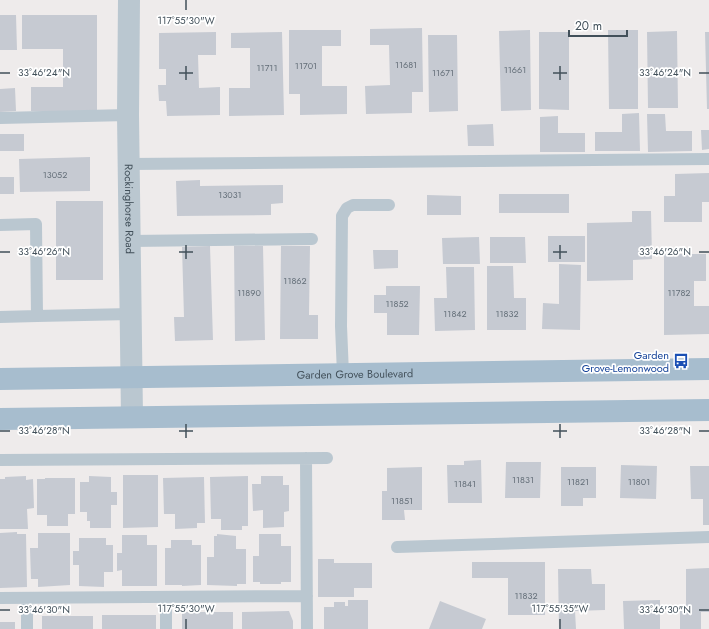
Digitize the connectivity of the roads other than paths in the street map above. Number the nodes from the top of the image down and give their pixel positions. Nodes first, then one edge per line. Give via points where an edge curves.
1 (129, 0) edge
2 (128, 115) junction
3 (0, 118) edge
4 (709, 159) edge
5 (129, 164) junction
6 (389, 205) dead end
7 (0, 225) edge
8 (312, 239) dead end
9 (130, 241) junction
10 (131, 314) junction
11 (37, 316) junction
12 (0, 317) edge
13 (709, 369) edge
14 (343, 374) junction
15 (132, 377) junction
16 (0, 379) edge
17 (709, 410) edge
18 (132, 417) junction
19 (0, 419) edge
20 (306, 458) junction
21 (327, 458) dead end
22 (0, 460) edge
23 (709, 537) edge
24 (397, 547) dead end
25 (166, 596) junction
26 (307, 596) junction
27 (0, 598) edge
28 (27, 598) junction
29 (28, 629) edge
30 (166, 629) edge
31 (307, 629) edge

1 - 2 street, Rockinghorse Road
2 - 3 lane
2 - 5 street, Rockinghorse Road
4 - 5 lane
5 - 9 street, Rockinghorse Road
6 - 14 lane via 353,205 347,208 342,216
7 - 11 lane via 36,224
8 - 9 lane
9 - 10 street, Rockinghorse Road
10 - 11 lane
10 - 15 street, Rockinghorse Road
11 - 12 lane
13 - 14 main road, Garden Grove Boulevard
14 - 15 main road, Garden Grove Boulevard
15 - 16 main road, Garden Grove Boulevard
15 - 18 street, Rockinghorse Road
17 - 18 main road
18 - 19 main road
20 - 21 lane
20 - 22 lane
20 - 26 lane
23 - 24 lane
25 - 26 lane
25 - 28 lane
25 - 30 lane
26 - 31 lane
27 - 28 lane
28 - 29 lane

